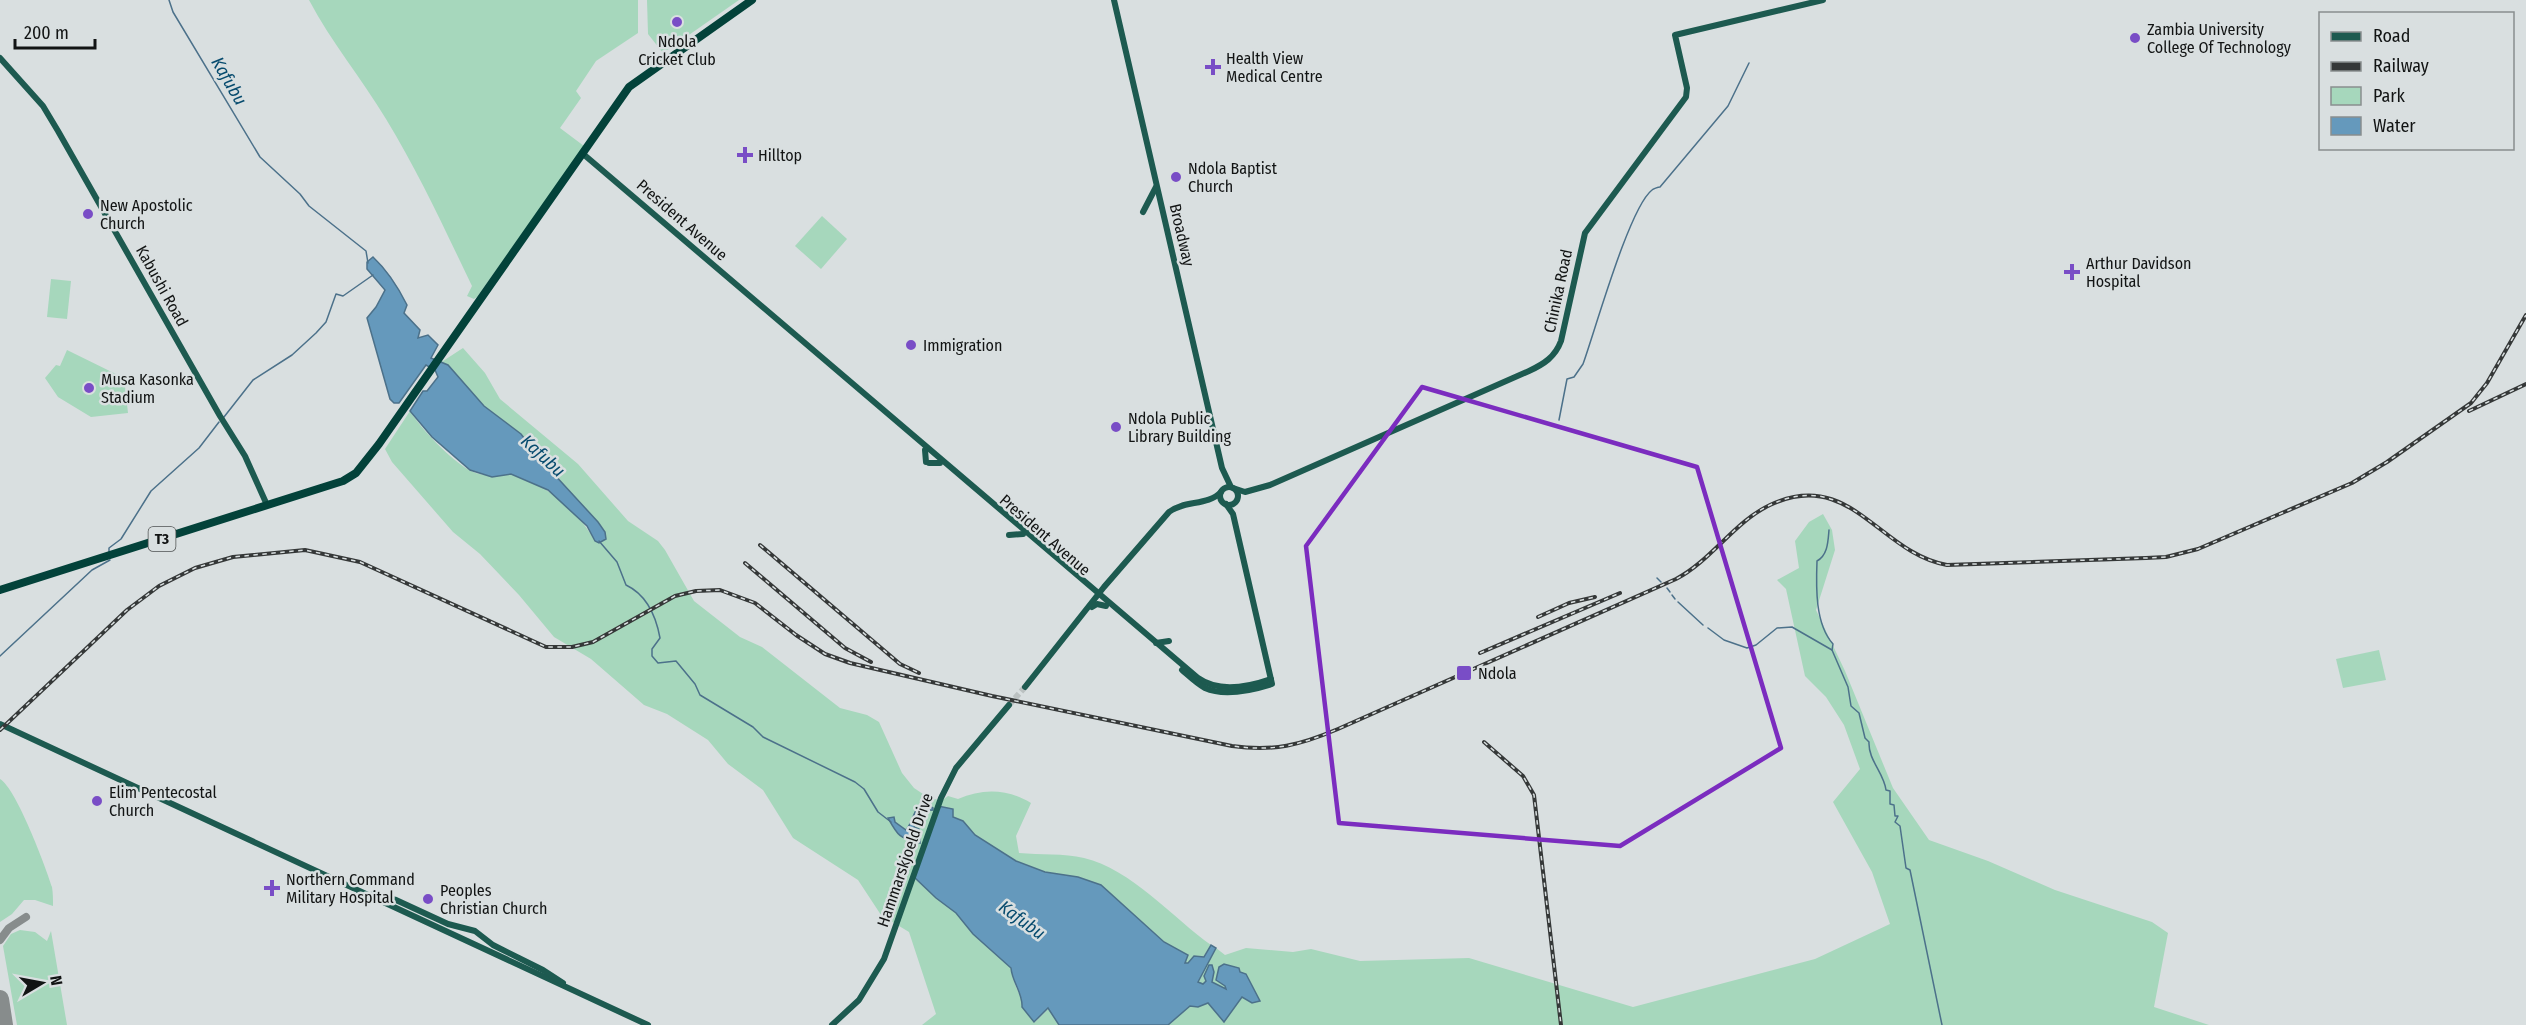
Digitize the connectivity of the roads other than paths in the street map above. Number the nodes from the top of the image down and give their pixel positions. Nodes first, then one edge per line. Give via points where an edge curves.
1 (752, 0) edge
2 (1114, 0) edge
3 (1822, 0) edge
4 (0, 58) edge
5 (582, 153) junction
6 (1157, 185) junction
7 (1143, 212) dead end
8 (927, 449) junction
9 (940, 461) junction
10 (1224, 476) junction
11 (1232, 488) junction
12 (1222, 491) junction
13 (1245, 492) junction
14 (1236, 501) junction
15 (1225, 503) junction
16 (267, 505) junction
17 (1233, 514) junction
18 (1009, 520) junction
19 (1024, 532) junction
20 (1105, 589) junction
21 (0, 590) edge
22 (1090, 590) junction
23 (1099, 597) junction
24 (1106, 604) junction
25 (1089, 608) junction
26 (1156, 643) junction
27 (1171, 656) junction
28 (1183, 668) junction
29 (1025, 687) tunnel mouth
30 (1009, 705) tunnel mouth
31 (0, 724) edge
32 (401, 906) junction
33 (537, 971) junction
34 (648, 1025) edge
35 (832, 1025) edge

1 - 5 highway, T3 via 632,84
2 - 6 main road, Broadway
3 - 13 main road, Chinika Road via 1675,35 1686,97 1585,233 1561,341 1551,358 1529,371
4 - 16 main road, Kabushi Road via 43,106 58,131 245,456
5 - 8 main road, President Avenue
5 - 16 highway, T3 via 356,474
6 - 7 main road
6 - 10 main road, Broadway
8 - 9 main road, President Avenue
8 - 9 main road via 939,448
8 - 9 main road via 927,462
9 - 18 main road, President Avenue
10 - 11 main road
10 - 12 main road
11 - 12 main road
11 - 13 main road
11 - 14 main road via 1237,492
12 - 15 main road via 1220,498
12 - 20 main road via 1213,498 1172,509
13 - 14 main road
14 - 15 main road
14 - 17 main road
15 - 17 main road
15 - 20 main road via 1214,501 1174,512
16 - 21 highway, T3
17 - 28 main road, President Avenue via 1271,682 1246,690 1203,686
18 - 19 main road, President Avenue
18 - 19 main road via 1022,519
18 - 19 main road via 1009,533
19 - 22 main road, President Avenue
20 - 22 main road
20 - 23 main road
20 - 24 main road
22 - 23 main road, President Avenue
22 - 25 main road
23 - 24 main road, President Avenue
23 - 25 main road
24 - 25 main road
24 - 26 main road, President Avenue
24 - 28 main road, President Avenue
25 - 29 main road
26 - 27 main road, President Avenue
26 - 27 main road via 1170,642
27 - 28 main road, President Avenue
30 - 35 main road, Hammarskjoeld Drive via 951,775 884,959 859,1000
31 - 32 main road via 244,839
32 - 33 main road
32 - 33 main road via 475,931
33 - 34 main road

